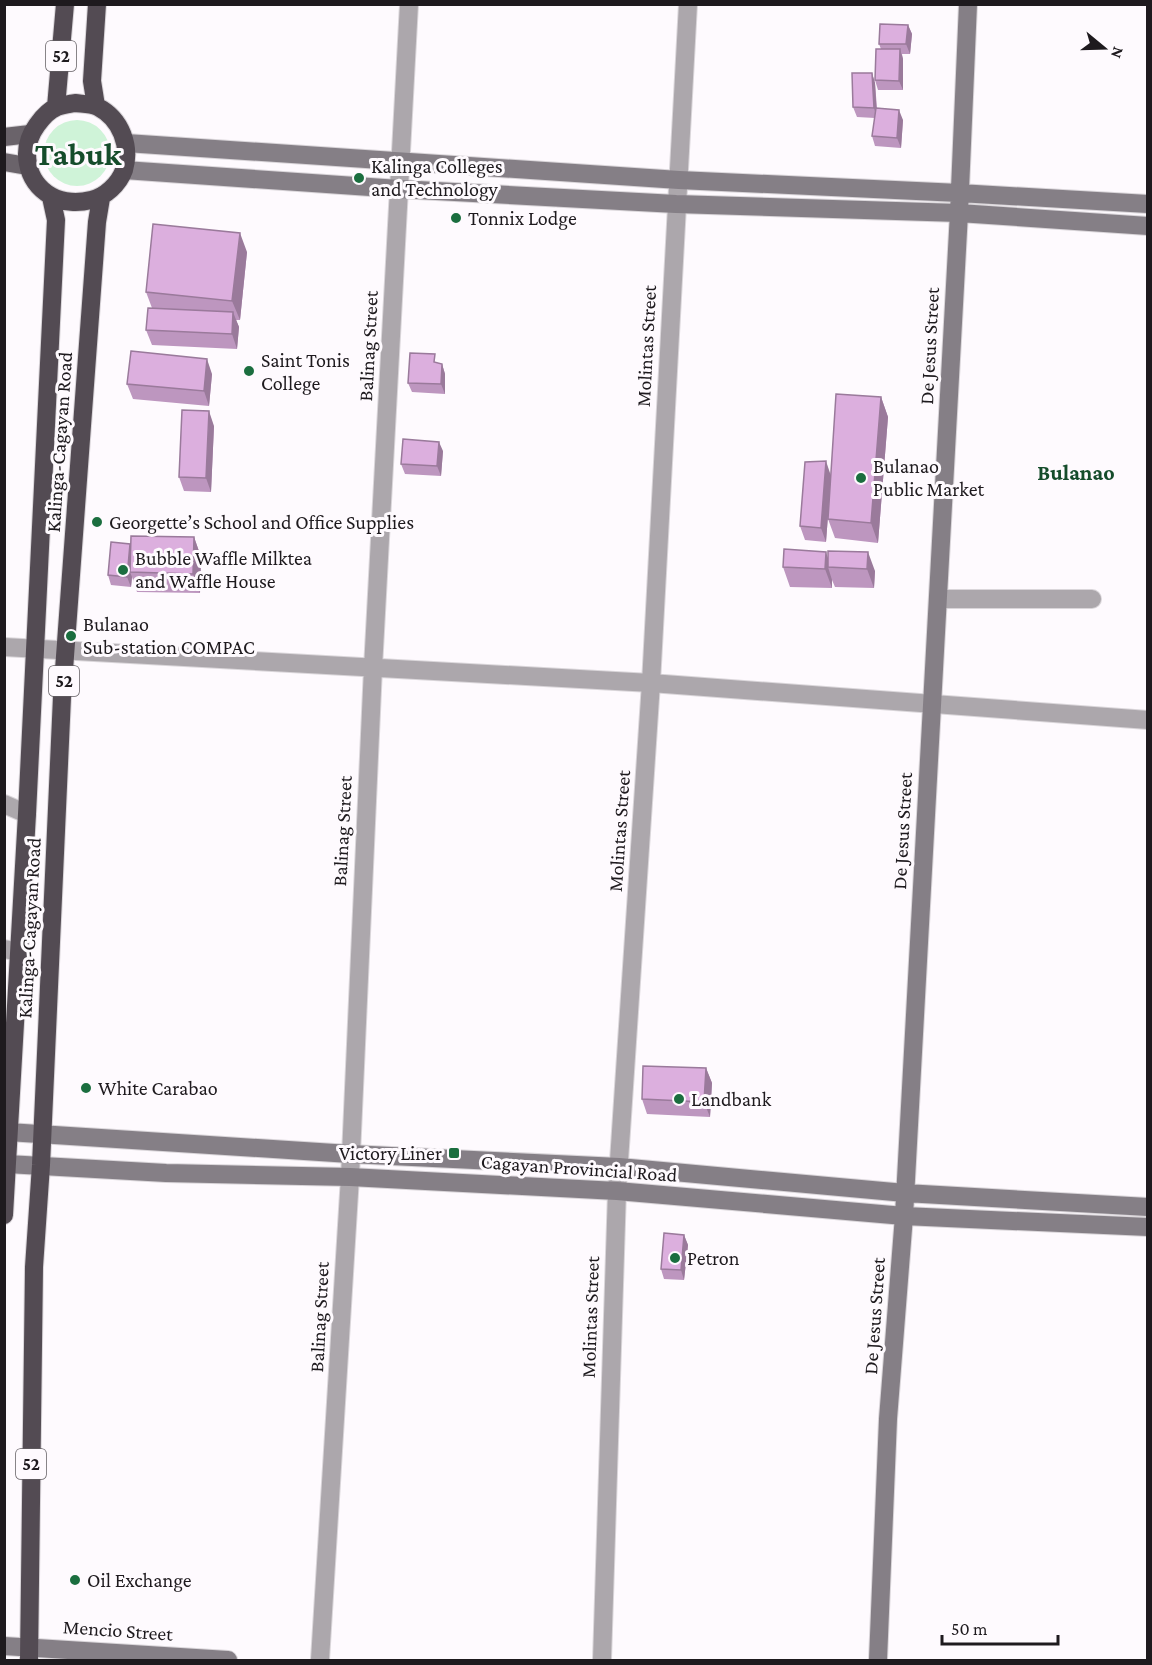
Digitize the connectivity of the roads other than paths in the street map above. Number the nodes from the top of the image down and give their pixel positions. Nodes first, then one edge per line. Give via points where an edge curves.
1 (65, 4) edge
2 (97, 4) edge
3 (409, 4) edge
4 (688, 4) edge
5 (968, 4) edge
6 (96, 106) junction
7 (56, 107) junction
8 (30, 134) junction
9 (4, 137) edge
10 (126, 143) junction
11 (401, 161) junction
12 (4, 162) edge
13 (27, 166) junction
14 (124, 170) junction
15 (679, 180) junction
16 (399, 189) junction
17 (959, 193) junction
18 (51, 197) junction
19 (101, 198) junction
20 (676, 204) junction
21 (1148, 204) edge
22 (959, 213) junction
23 (1148, 226) edge
24 (938, 599) junction
25 (1092, 599) dead end
26 (4, 647) edge
27 (35, 650) junction
28 (67, 650) junction
29 (373, 668) junction
30 (651, 683) junction
31 (931, 704) junction
32 (1148, 720) edge
33 (4, 804) edge
34 (27, 814) junction
35 (12, 950) edge
36 (8, 1132) junction
37 (41, 1133) junction
38 (168, 1141) junction
39 (350, 1154) junction
40 (7, 1164) junction
41 (41, 1166) junction
42 (619, 1167) junction
43 (166, 1173) junction
44 (350, 1177) junction
45 (617, 1191) junction
46 (905, 1193) junction
47 (1148, 1207) edge
48 (4, 1215) edge
49 (904, 1216) junction
50 (1148, 1227) edge
51 (4, 1646) edge
52 (28, 1653) edge
53 (228, 1660) edge
54 (320, 1660) edge
55 (602, 1660) edge
56 (878, 1660) edge

1 - 7 highway, 52
2 - 6 highway, 52 via 92,81
3 - 11 street, Balinag Street
4 - 15 street, Molintas Street
5 - 17 street, De Jesus Street
6 - 7 highway via 75,103
6 - 10 highway via 119,126
7 - 8 highway
8 - 9 main road
8 - 13 highway
10 - 11 street
10 - 14 highway
11 - 15 street
11 - 16 street, Balinag Street
12 - 13 main road
13 - 18 highway
14 - 16 street
14 - 19 highway
15 - 17 street
15 - 20 street, Molintas Street
16 - 20 street
16 - 29 street, Balinag Street
17 - 21 street
17 - 22 street, De Jesus Street
18 - 19 highway via 76,203
18 - 27 highway, Kalinga-Cagayan Road / 52 via 56,220
19 - 28 highway, Kalinga-Cagayan Road / 52
20 - 22 street
20 - 30 street, Molintas Street
22 - 23 street
22 - 24 street, De Jesus Street
24 - 25 street
24 - 31 street, De Jesus Street
26 - 27 street
27 - 28 street
27 - 34 highway, Kalinga-Cagayan Road / 52
28 - 29 street
28 - 37 highway, Kalinga-Cagayan Road / 52
29 - 30 street
29 - 39 street, Balinag Street
30 - 31 street
30 - 42 street, Molintas Street
31 - 32 street
31 - 46 street, De Jesus Street
33 - 34 street
34 - 35 highway, Kalinga-Cagayan Road / 52
35 - 36 highway, Kalinga-Cagayan Road / 52
36 - 37 street, Cagayan Provincial Road
36 - 40 highway, Kalinga-Cagayan Road / 52
37 - 38 street, Cagayan Provincial Road
37 - 41 highway, Kalinga-Cagayan Road / 52
38 - 39 street, Cagayan Provincial Road
38 - 43 street
39 - 42 street, Cagayan Provincial Road
39 - 44 street, Balinag Street
40 - 41 street, Cagayan Provincial Road
40 - 48 highway, Kalinga-Cagayan Road / 52
41 - 43 street, Cagayan Provincial Road
41 - 52 highway, Kalinga-Cagayan Road / 52 via 34,1267
42 - 45 street, Molintas Street
42 - 46 street, Cagayan Provincial Road
43 - 44 street, Cagayan Provincial Road
44 - 45 street, Cagayan Provincial Road
44 - 54 street, Balinag Street
45 - 49 street, Cagayan Provincial Road
45 - 55 street, Molintas Street
46 - 47 street, Cagayan Provincial Road
46 - 49 street, De Jesus Street
49 - 50 street, Cagayan Provincial Road
49 - 56 street, De Jesus Street via 888,1419
51 - 52 street, Mencio Street
52 - 53 street, Mencio Street

